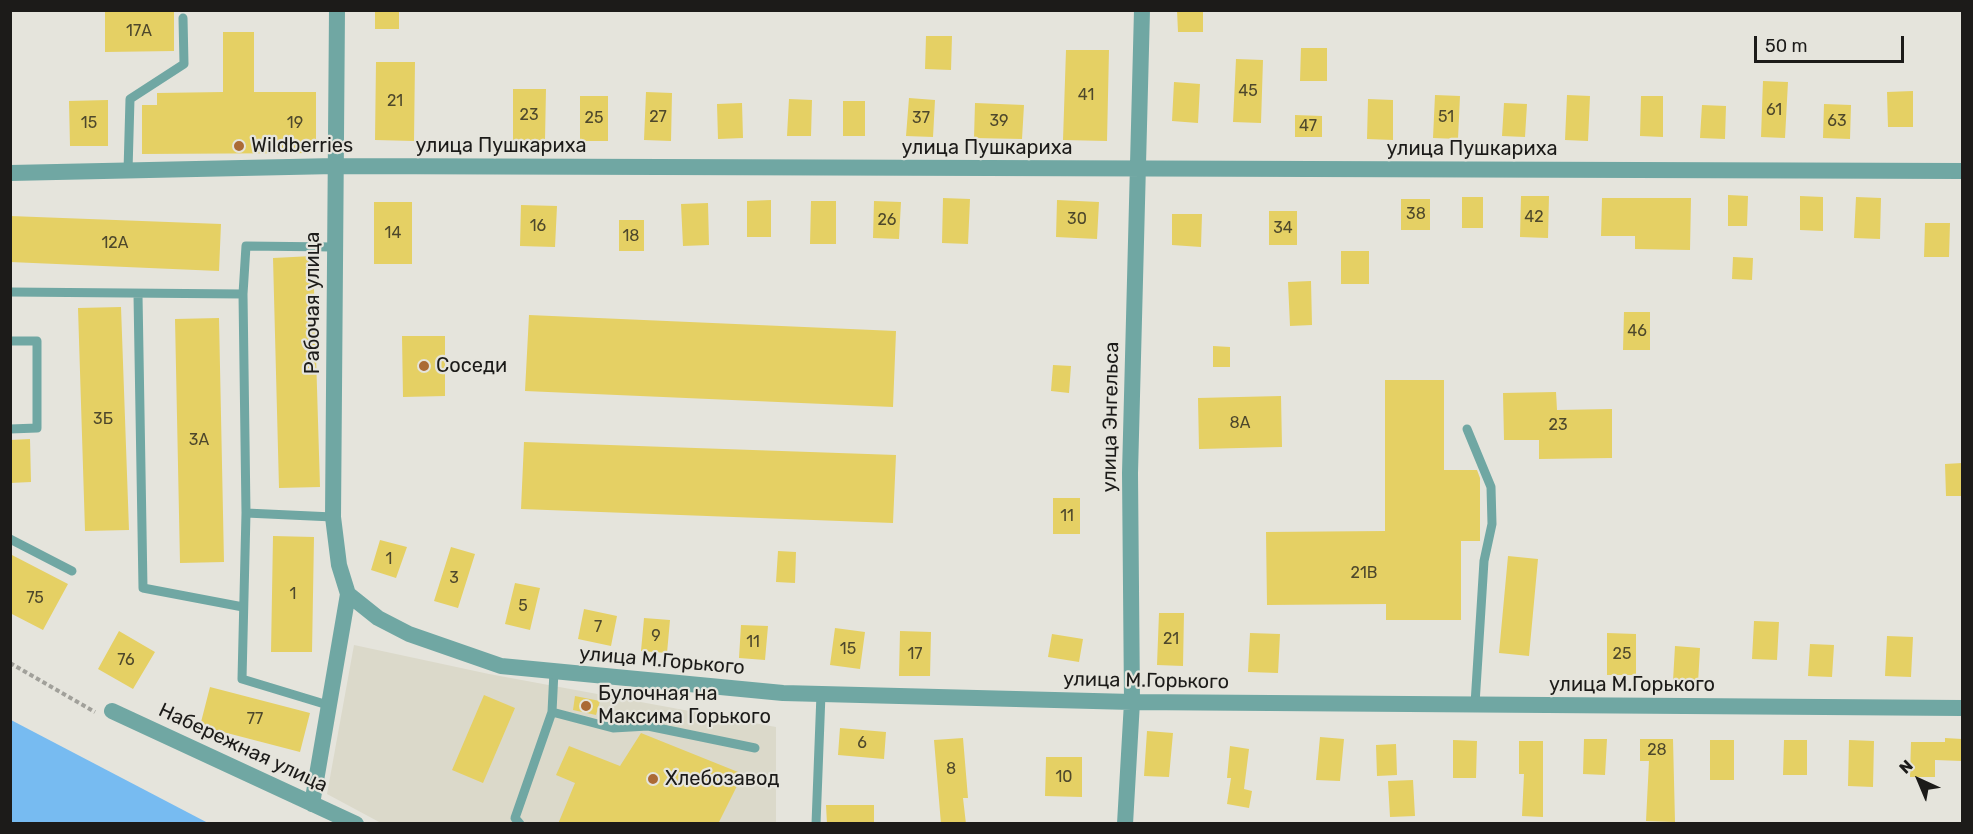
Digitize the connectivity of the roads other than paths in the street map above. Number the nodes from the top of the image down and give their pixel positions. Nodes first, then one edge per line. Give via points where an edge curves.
1 (337, 10) edge
2 (1142, 10) edge
3 (183, 18) dead end
4 (335, 166) junction
5 (1137, 169) junction
6 (128, 171) junction
7 (1962, 171) edge
8 (10, 173) edge
9 (334, 248) junction
10 (10, 292) edge
11 (243, 294) junction
12 (138, 295) junction
13 (10, 342) edge
14 (10, 429) edge
15 (1467, 429) dead end
16 (246, 513) junction
17 (333, 517) junction
18 (10, 539) edge
19 (72, 571) dead end
20 (348, 594) junction
21 (243, 607) junction
22 (554, 671) junction
23 (821, 694) junction
24 (1132, 702) junction
25 (1475, 704) junction
26 (331, 706) junction
27 (1962, 708) edge
28 (112, 711) dead end
29 (552, 712) junction
30 (755, 748) dead end
31 (312, 804) junction
32 (356, 824) edge
33 (520, 824) edge
34 (816, 824) edge
35 (1125, 824) edge

1 - 4 street, Рабочая улица
2 - 5 street, улица Энгельса
3 - 6 lane via 184,64 130,99
4 - 5 street, улица Пушкариха
4 - 6 street, улица Пушкариха
4 - 9 street, Рабочая улица
5 - 7 street, улица Пушкариха
5 - 24 street, улица Энгельса via 1130,473
6 - 8 street, улица Пушкариха
9 - 11 lane via 246,246
9 - 17 street, Рабочая улица
10 - 12 lane
11 - 12 lane
11 - 16 lane
12 - 21 lane via 143,588
13 - 14 lane via 37,341 37,428
15 - 25 lane via 1491,487 1492,524 1484,561
16 - 17 lane
16 - 21 lane
17 - 20 street, Рабочая улица via 339,565
18 - 19 lane
20 - 22 street, улица М.Горького via 378,618 409,634 501,666
20 - 26 street
21 - 26 lane via 242,679
22 - 23 street, улица М.Горького
22 - 29 lane
23 - 24 street, улица М.Горького
23 - 34 lane
24 - 25 street, улица М.Горького
24 - 35 street, улица Энгельса
25 - 27 street, улица М.Горького
26 - 31 street
28 - 31 street, Набережная улица
29 - 30 lane via 613,728 648,726
29 - 33 lane via 515,818
31 - 32 street, Набережная улица

